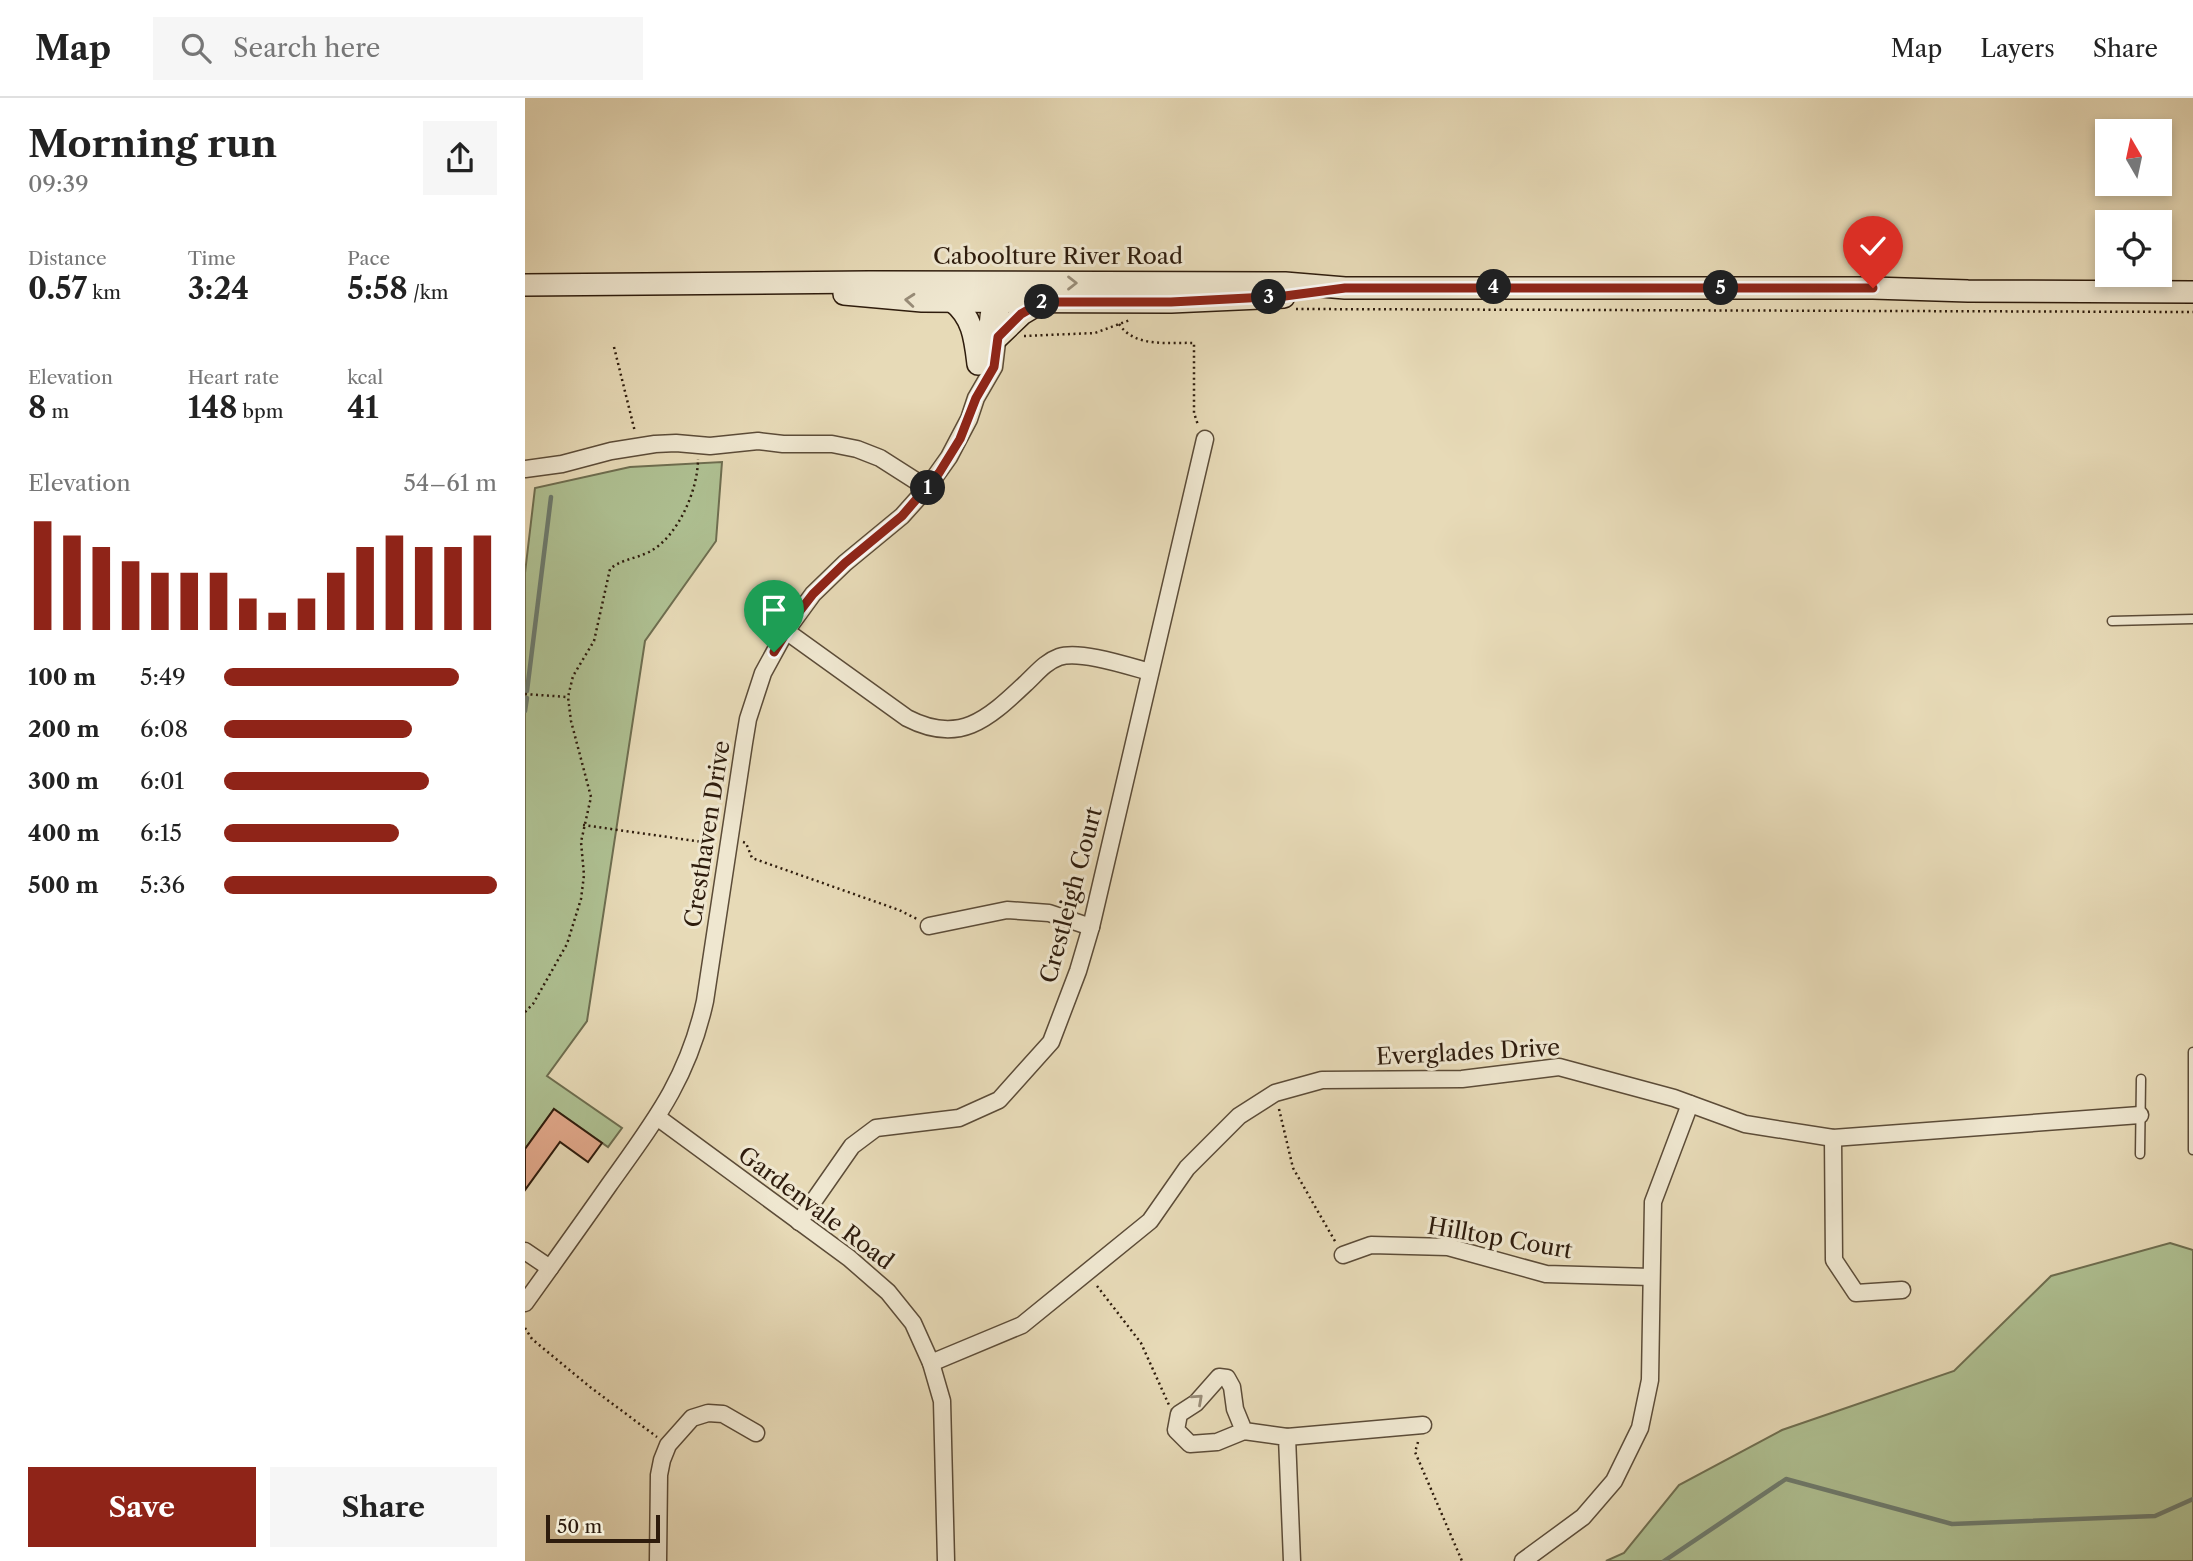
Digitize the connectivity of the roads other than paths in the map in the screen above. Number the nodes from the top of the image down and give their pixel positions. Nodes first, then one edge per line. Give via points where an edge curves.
1 (525, 285) edge
2 (771, 285) junction
3 (1345, 288) junction
4 (997, 292) junction
5 (2193, 292) edge
6 (952, 301) junction
7 (1042, 302) junction
8 (998, 337) junction
9 (978, 364) junction
10 (976, 398) junction
11 (1205, 439) road end
12 (525, 469) edge
13 (927, 488) junction
14 (2193, 619) edge
15 (2112, 621) dead end
16 (786, 631) junction
17 (1150, 672) junction
18 (929, 926) road end
19 (1091, 927) junction
20 (2193, 1052) edge
21 (2140, 1079) dead end
22 (1690, 1104) junction
23 (2140, 1115) junction
24 (657, 1118) junction
25 (1833, 1138) junction
26 (2193, 1150) edge
27 (2140, 1154) dead end
28 (799, 1222) junction
29 (525, 1251) edge
30 (1343, 1255) road end
31 (551, 1268) junction
32 (1651, 1277) junction
33 (1902, 1290) dead end
34 (525, 1303) edge
35 (931, 1363) junction
36 (1423, 1425) road end
37 (1244, 1431) junction
38 (756, 1433) dead end
39 (1287, 1437) junction
40 (658, 1561) edge
41 (946, 1561) edge
42 (1292, 1561) edge
43 (1523, 1561) edge

1 - 2 main road, Caboolture River Road
2 - 4 main road, Caboolture River Road
6 -> 2 main road, Caboolture River Road
4 -> 3 main road, Caboolture River Road via 1285,283
3 - 5 main road, Caboolture River Road
3 - 7 main road, Caboolture River Road via 1209,300
4 - 6 main road, Caboolture River Road
4 - 7 main road, Caboolture River Road
4 - 8 street, Cresthaven Drive
4 - 9 street, Cresthaven Drive
6 - 9 main road via 969,320
7 - 8 main road via 1021,314
8 - 10 street, Cresthaven Drive via 994,367
9 - 10 street, Cresthaven Drive
10 - 13 street, Cresthaven Drive via 960,439
11 - 17 street, Crestleigh Court
12 - 13 street via 655,444 832,444 880,458
13 - 16 street, Cresthaven Drive via 902,516 829,578
14 - 15 lane
16 - 17 street via 907,718 944,731 984,719 1060,657 1070,655
16 - 24 street, Cresthaven Drive via 763,673 748,719 700,1025 685,1068
17 - 19 street, Crestleigh Court
18 - 19 street via 1007,910 1049,913
19 - 28 street, Crestleigh Court via 1051,1042 999,1100 960,1118 876,1128 852,1146
20 - 26 lane
21 - 23 lane
22 - 25 street, Everglades Drive via 1745,1124
22 - 32 street via 1653,1202
22 - 35 street, Everglades Drive via 1559,1067 1462,1079 1322,1080 1275,1093 1239,1116 1187,1168 1150,1221 1022,1325
23 - 25 street, Everglades Drive
23 - 27 lane
24 - 28 street, Gardenvale Road
24 - 31 street, Cresthaven Drive
25 - 33 street via 1834,1260 1856,1293
28 - 35 street, Gardenvale Road via 888,1292 913,1323
29 - 31 street
30 - 32 street, Hilltop Court via 1371,1245 1448,1247 1546,1274
31 - 34 street, Cresthaven Drive
32 - 43 street via 1650,1380 1640,1428 1614,1481 1583,1517
35 - 41 street, Gardenvale Road via 943,1401
36 - 39 street
37 -> 37 street via 1217,1442 1190,1444 1177,1430 1179,1414 1219,1377 1227,1378
37 - 39 street
38 - 40 street via 723,1414 708,1413 692,1418 668,1445 659,1475
39 - 42 street

